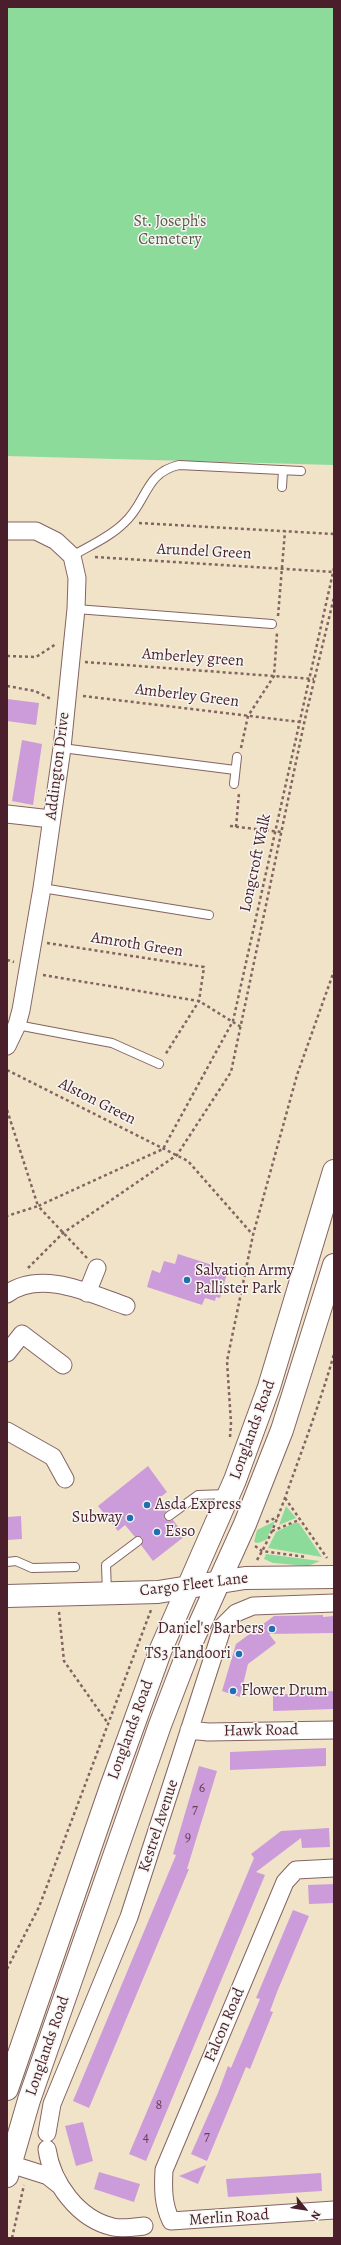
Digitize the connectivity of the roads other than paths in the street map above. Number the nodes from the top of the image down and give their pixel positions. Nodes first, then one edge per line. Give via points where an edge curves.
1 (283, 470) junction
2 (301, 471) dead end
3 (282, 487) dead end
4 (7, 531) edge
5 (72, 556) junction
6 (76, 609) junction
7 (275, 626) road end
8 (62, 748) junction
9 (237, 757) road end
10 (236, 770) junction
11 (234, 784) road end
12 (7, 814) edge
13 (51, 819) junction
14 (42, 888) junction
15 (209, 915) dead end
16 (17, 1025) junction
17 (7, 1046) edge
18 (159, 1064) road end
19 (334, 1171) edge
20 (334, 1265) edge
21 (97, 1268) road end
22 (87, 1293) junction
23 (7, 1294) edge
24 (126, 1306) dead end
25 (7, 1353) edge
26 (64, 1366) dead end
27 (7, 1431) edge
28 (65, 1479) dead end
29 (228, 1494) junction
30 (170, 1516) dead end
31 (138, 1541) dead end
32 (7, 1562) edge
33 (75, 1567) dead end
34 (332, 1569) edge
35 (219, 1583) junction
36 (188, 1588) junction
37 (107, 1593) junction
38 (7, 1596) edge
39 (334, 1603) edge
40 (189, 1730) junction
41 (334, 1730) edge
42 (334, 1868) edge
43 (7, 2089) edge
44 (13, 2168) edge
45 (58, 2184) junction
46 (334, 2210) edge
47 (171, 2221) joint
48 (144, 2226) dead end

1 - 2 lane
1 - 3 lane
1 - 5 lane via 179,464 167,467 150,483 125,522
4 - 5 street via 36,531 56,541
5 - 6 street, Addington Drive via 76,578
6 - 7 lane
6 - 8 street, Addington Drive
8 - 10 lane
8 - 13 street, Addington Drive
9 - 10 lane
10 - 11 lane
12 - 13 street
13 - 14 street, Addington Drive
14 - 15 lane
14 - 16 street, Addington Drive
16 - 17 street, Addington Drive
16 - 18 lane via 112,1043
19 - 29 main road, Longlands Road via 270,1387
20 - 35 main road, Longlands Road via 282,1430
21 - 22 street
22 - 23 street via 40,1283 12,1290
22 - 24 street
25 - 26 street via 22,1334
27 - 28 street via 53,1457
29 - 30 lane via 198,1494
29 - 36 main road, Longlands Road
31 - 37 lane via 106,1564
32 - 33 lane via 16,1561 32,1568
34 - 35 main road, Cargo Fleet Lane
35 - 36 main road, Cargo Fleet Lane
35 - 44 main road, Longlands Road via 193,1639 160,1725 29,2100
36 - 37 main road, Cargo Fleet Lane via 158,1592
36 - 43 main road, Longlands Road via 161,1649 113,1780
37 - 38 main road, Cargo Fleet Lane
39 - 40 street, Kestrel Avenue via 253,1606 229,1618 223,1626
40 - 41 street, Hawk Road
40 - 45 street, Kestrel Avenue via 129,1917 52,2104 47,2141 49,2164
42 - 47 street, Falcon Road via 296,1870 285,1882 164,2170 165,2209
44 - 45 street via 48,2176
45 - 48 street via 78,2207 102,2224 115,2228
46 - 47 street, Merlin Road

